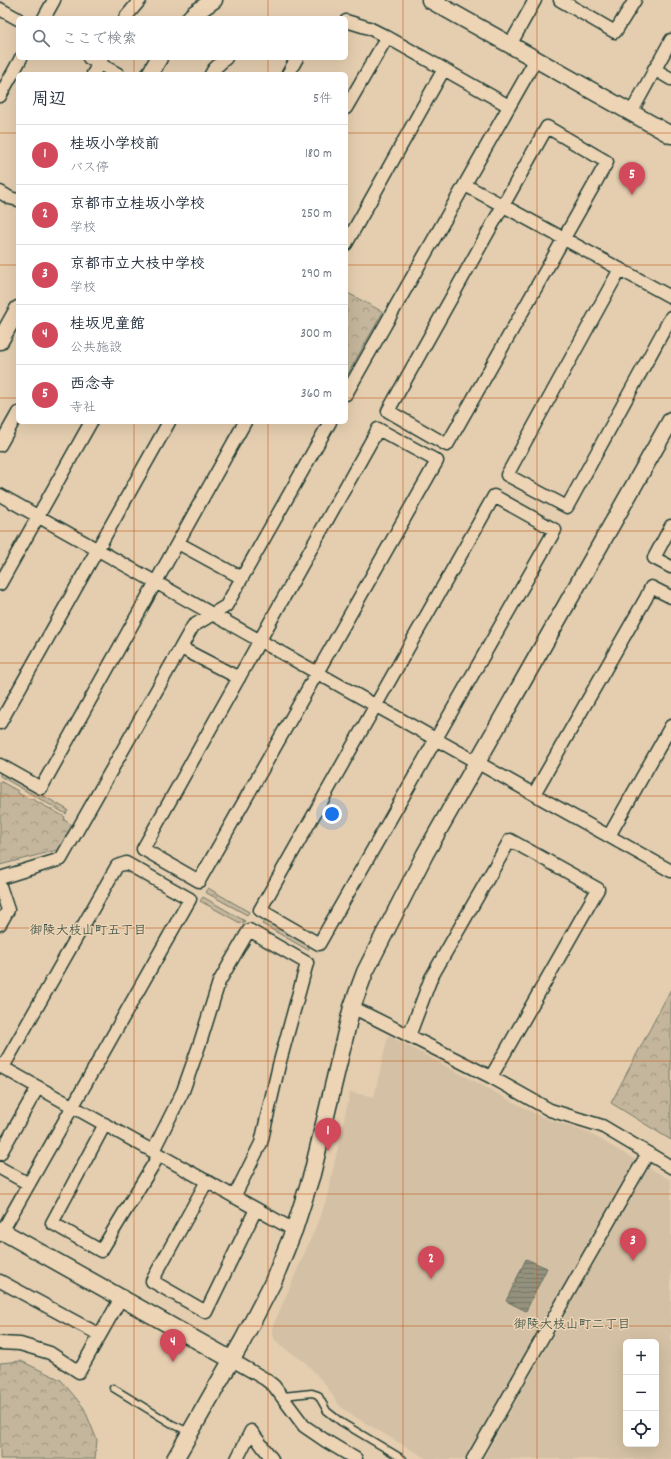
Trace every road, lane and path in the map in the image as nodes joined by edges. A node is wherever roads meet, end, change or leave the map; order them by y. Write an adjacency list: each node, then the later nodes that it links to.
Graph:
1 (54, 0): 9 (street)
2 (140, 0): 10 (street)
3 (214, 0): 11 (street)
4 (430, 0): 16 (street)
5 (535, 0): 16 (street)
6 (560, 0): 7 (street)
7 (635, 0)
8 (0, 9): 12 (street)
9 (45, 16)
10 (127, 16)
11 (192, 16)
12 (16, 18)
13 (348, 22): 14 (street)
14 (387, 37): 23 (street); 32 (street)
15 (671, 40): 24 (street)
16 (510, 45): 17 (street)
17 (536, 59): 33 (street); 34 (street)
18 (20, 60): 31 (street)
19 (97, 60): 25 (street); 26 (street)
20 (158, 60): 27 (street)
21 (224, 60): 28 (street)
22 (295, 60): 29 (street)
23 (444, 69): 33 (street); 41 (street)
24 (654, 69): 30 (street); 34 (street)
25 (94, 72)
26 (115, 72)
27 (151, 72)
28 (212, 72)
29 (289, 72)
30 (671, 79)
31 (0, 96)
32 (348, 105)
33 (509, 106): 36 (street)
34 (631, 113): 35 (street)
35 (671, 135)
36 (465, 185): 39 (street); 47 (street)
37 (0, 192): 38 (street)
38 (16, 200)
39 (503, 206): 40 (street); 40 (street); 40 (street)
40 (564, 239): 42 (street)
41 (348, 240)
42 (620, 269): 43 (street); 45 (street)
43 (671, 297)
44 (16, 313): 46 (street)
45 (671, 317)
46 (0, 341)
47 (348, 390)
48 (16, 417): 54 (street)
49 (671, 420): 74 (street)
50 (90, 424): 56 (street)
51 (169, 424): 59 (street)
52 (245, 424): 58 (street)
53 (329, 424): 61 (street)
54 (0, 445)
55 (0, 495): 56 (street)
56 (38, 516): 59 (street); 63 (street)
57 (671, 526): 60 (street)
58 (178, 543): 61 (street); 62 (street)
59 (98, 550): 62 (street); 71 (street)
60 (671, 567)
61 (242, 578): 65 (street)
62 (156, 582): 65 (street); 75 (street)
63 (0, 584)
64 (671, 598): 76 (street)
65 (213, 614): 66 (street); 67 (street)
66 (260, 640): 68 (street); 68 (street); 69 (street)
67 (181, 648): 69 (street); 79 (street)
68 (317, 673): 69 (street); 70 (street)
69 (239, 678)
70 (376, 705): 73 (street); 73 (street); 73 (street)
71 (0, 723)
72 (671, 726): 77 (street)
73 (435, 739): 74 (street)
74 (477, 762): 76 (street); 82 (street)
75 (0, 765)
76 (534, 794): 77 (street)
77 (609, 836): 78 (street)
78 (671, 871)
79 (0, 878)
80 (0, 886): 81 (street)
81 (0, 924)
82 (352, 1006): 83 (street); 98 (street)
83 (409, 1036): 85 (street); 85 (street)
84 (2, 1066): 86 (street); 87 (street)
85 (491, 1077): 90 (street)
86 (38, 1087): 87 (street); 91 (street)
87 (73, 1106): 88 (street); 95 (street)
88 (105, 1124): 89 (street); 89 (street)
89 (156, 1153): 94 (street); 96 (street)
90 (648, 1153): 93 (street); 113 (street)
91 (0, 1154)
92 (0, 1168): 95 (street)
93 (671, 1168)
94 (206, 1181): 96 (street); 97 (street)
95 (29, 1184): 99 (street)
96 (234, 1197): 97 (street)
97 (256, 1209): 98 (street)
98 (294, 1230): 104 (street)
99 (1, 1232): 101 (street)
100 (0, 1281): 102 (street)
101 (121, 1298): 102 (street); 104 (street)
102 (100, 1335): 103 (street)
103 (0, 1343)
104 (232, 1360): 106 (street); 107 (street)
105 (113, 1388): 107 (lane)
106 (283, 1396): 111 (street); 112 (lane)
107 (190, 1433): 108 (street)
108 (175, 1459)
109 (237, 1459): 110 (street)
110 (272, 1459)
111 (356, 1459)
112 (403, 1459)
113 (473, 1459)

